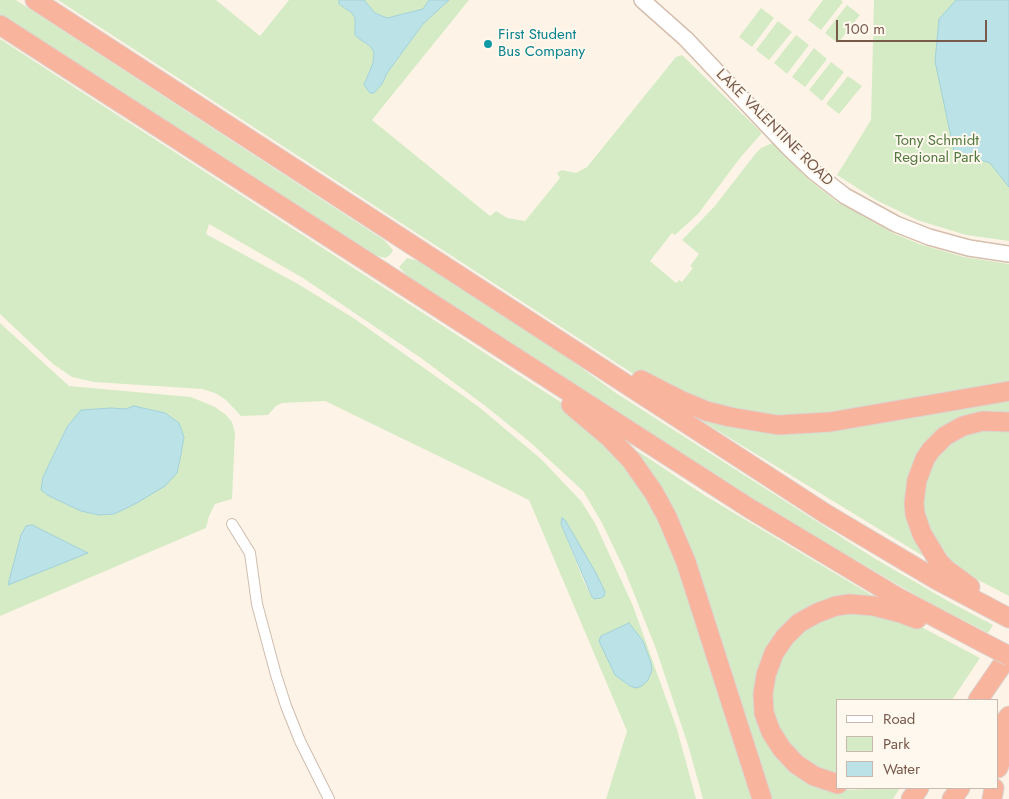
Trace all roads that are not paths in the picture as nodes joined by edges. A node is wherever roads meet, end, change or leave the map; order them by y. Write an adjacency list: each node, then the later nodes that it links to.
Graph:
1 (35, 0): 6 (highway)
2 (642, 0): 4 (street, LAKE VALENTINE ROAD)
3 (0, 25): 5 (highway)
4 (1009, 254)
5 (406, 286): 11 (highway); 22 (highway)
6 (550, 334): 7 (highway); 10 (highway)
7 (1009, 392)
8 (1009, 422): 10 (highway)
9 (232, 524): 21 (street)
10 (1001, 615)
11 (959, 631): 12 (highway, bridge); 20 (highway)
12 (1009, 656): 13 (highway)
13 (990, 683): 14 (highway); 15 (highway)
14 (974, 699)
15 (979, 699)
16 (1009, 716): 17 (highway)
17 (999, 731)
18 (1009, 739): 19 (highway)
19 (999, 765)
20 (836, 783)
21 (330, 799)
22 (762, 799)

